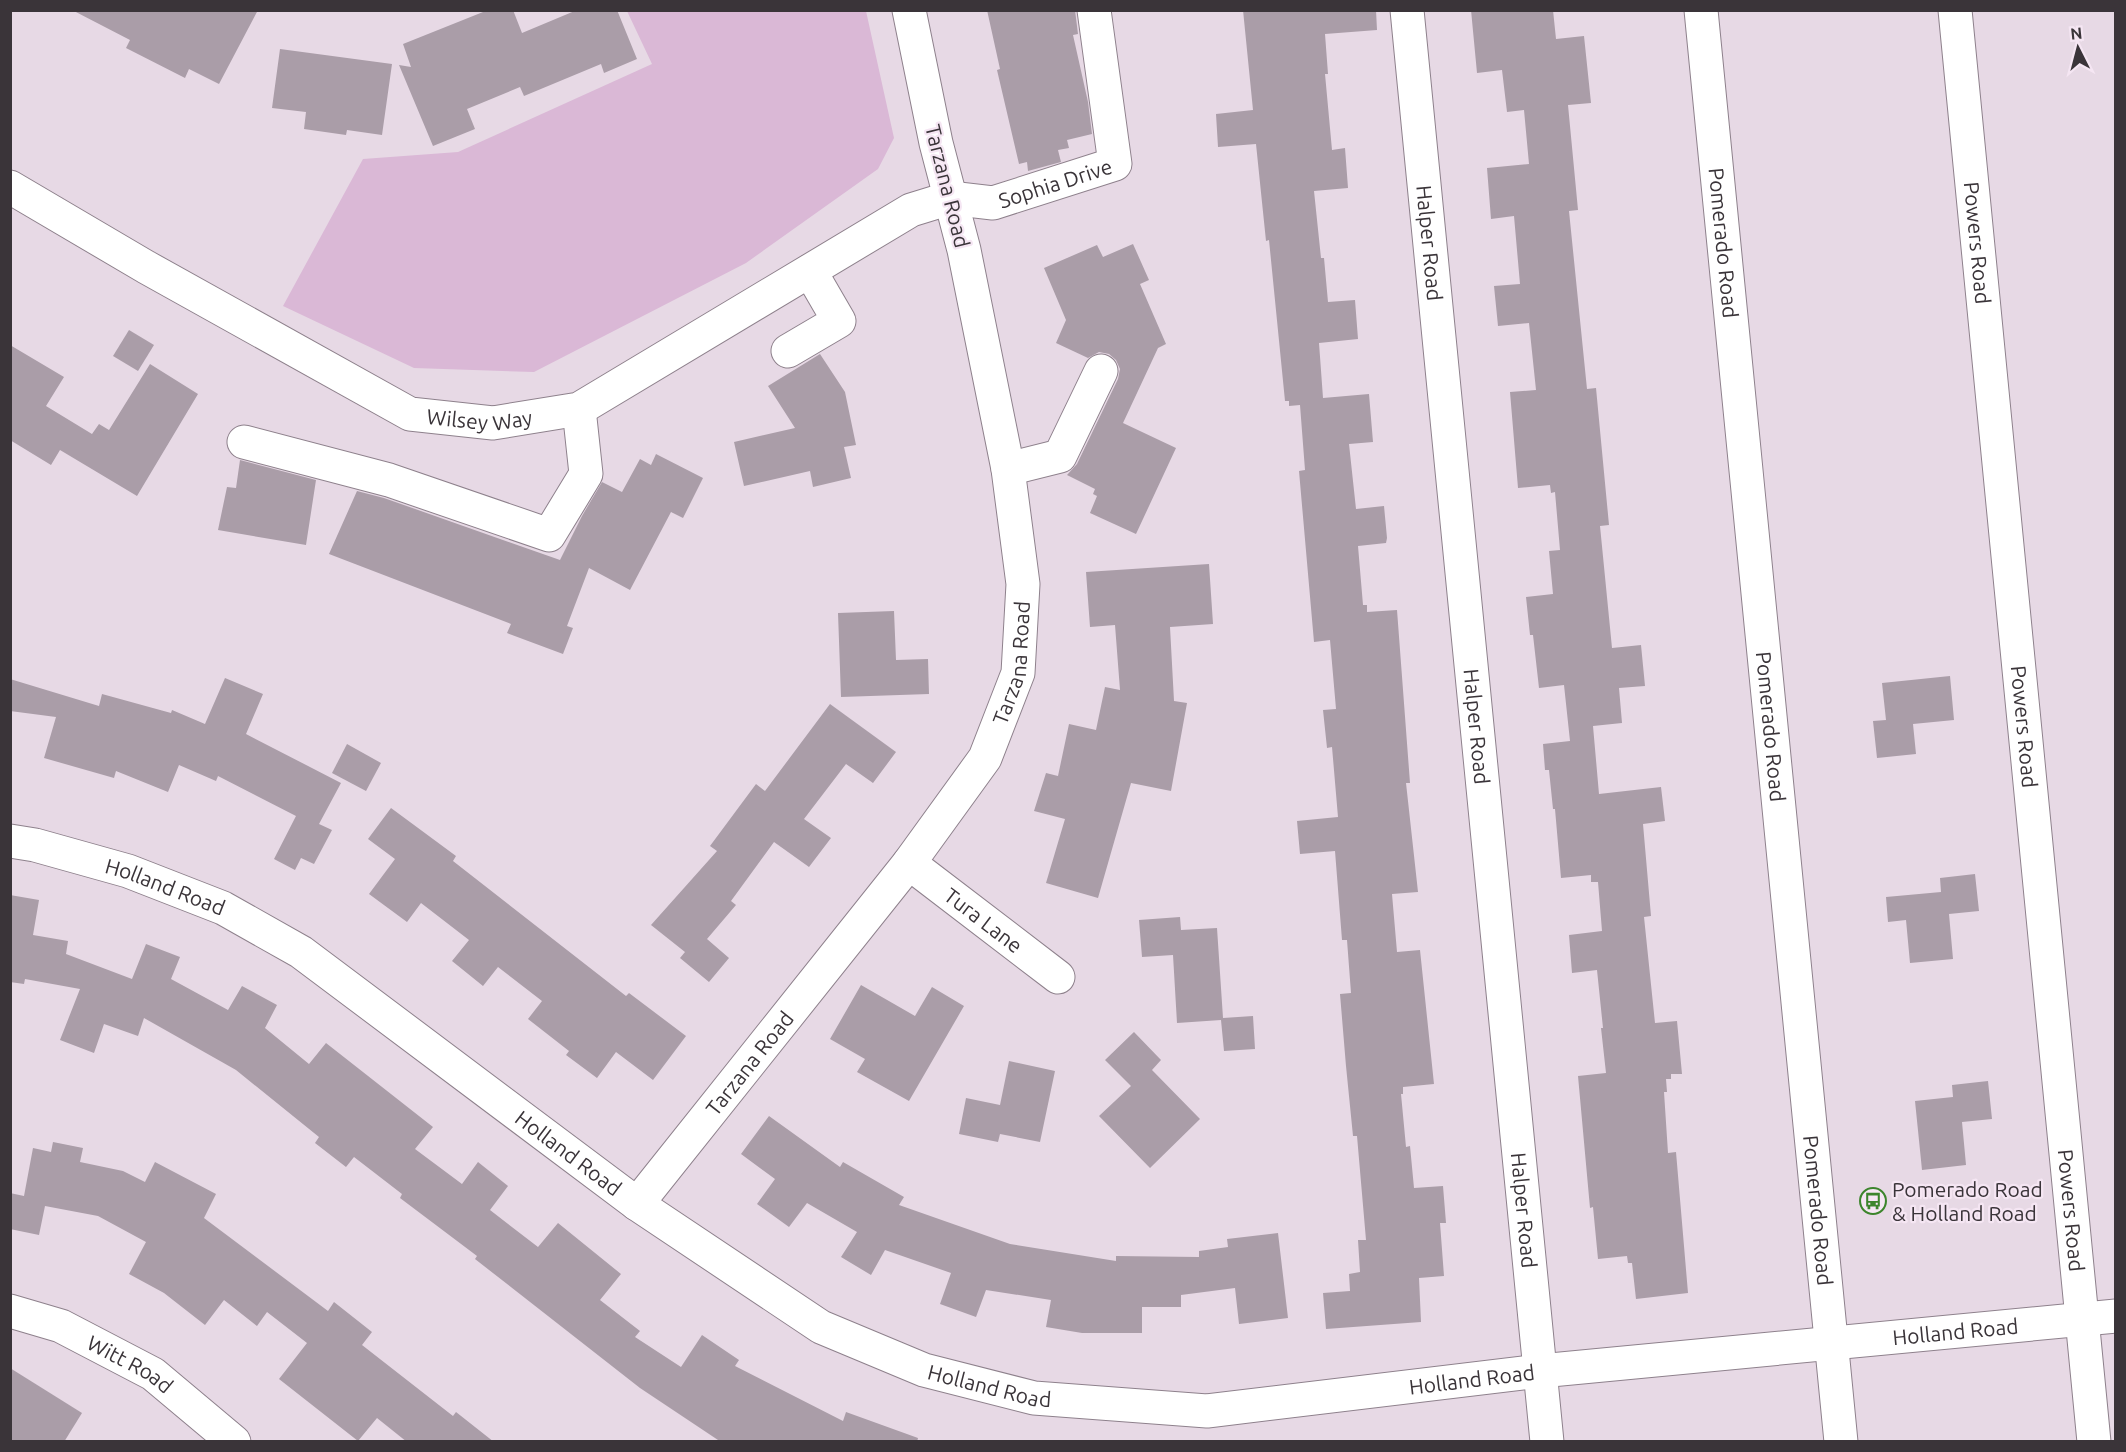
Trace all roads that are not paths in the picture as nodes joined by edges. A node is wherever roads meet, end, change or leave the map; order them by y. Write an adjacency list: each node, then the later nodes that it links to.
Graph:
1 (909, 10): 7 (street, Tarzana Road)
2 (1094, 10): 7 (street, Sophia Drive)
3 (1407, 10): 22 (street, Halper Road)
4 (1701, 10): 21 (street, Pomerado Road)
5 (1956, 10): 20 (street, Powers Road)
6 (10, 187): 11 (street, Wilsey Way)
7 (950, 198): 8 (street, Wilsey Way); 13 (street, Tarzana Road)
8 (810, 271): 9 (street); 11 (street, Wilsey Way)
9 (788, 351)
10 (1101, 371): 13 (street)
11 (579, 409): 12 (street)
12 (244, 442)
13 (1008, 469): 15 (street, Tarzana Road)
14 (10, 841): 17 (street, Holland Road)
15 (909, 863): 16 (street, Tura Lane); 17 (street, Tarzana Road)
16 (1058, 977)
17 (637, 1204): 22 (street, Holland Road)
18 (10, 1311): 23 (street, Witt Road)
19 (2115, 1316): 20 (street, Holland Road)
20 (2083, 1320): 21 (street, Holland Road); 26 (street, Powers Road)
21 (1831, 1343): 22 (street, Holland Road); 25 (street, Pomerado Road)
22 (1540, 1371): 24 (street, Halper Road)
23 (234, 1442)
24 (1547, 1442)
25 (1841, 1442)
26 (2094, 1442)

